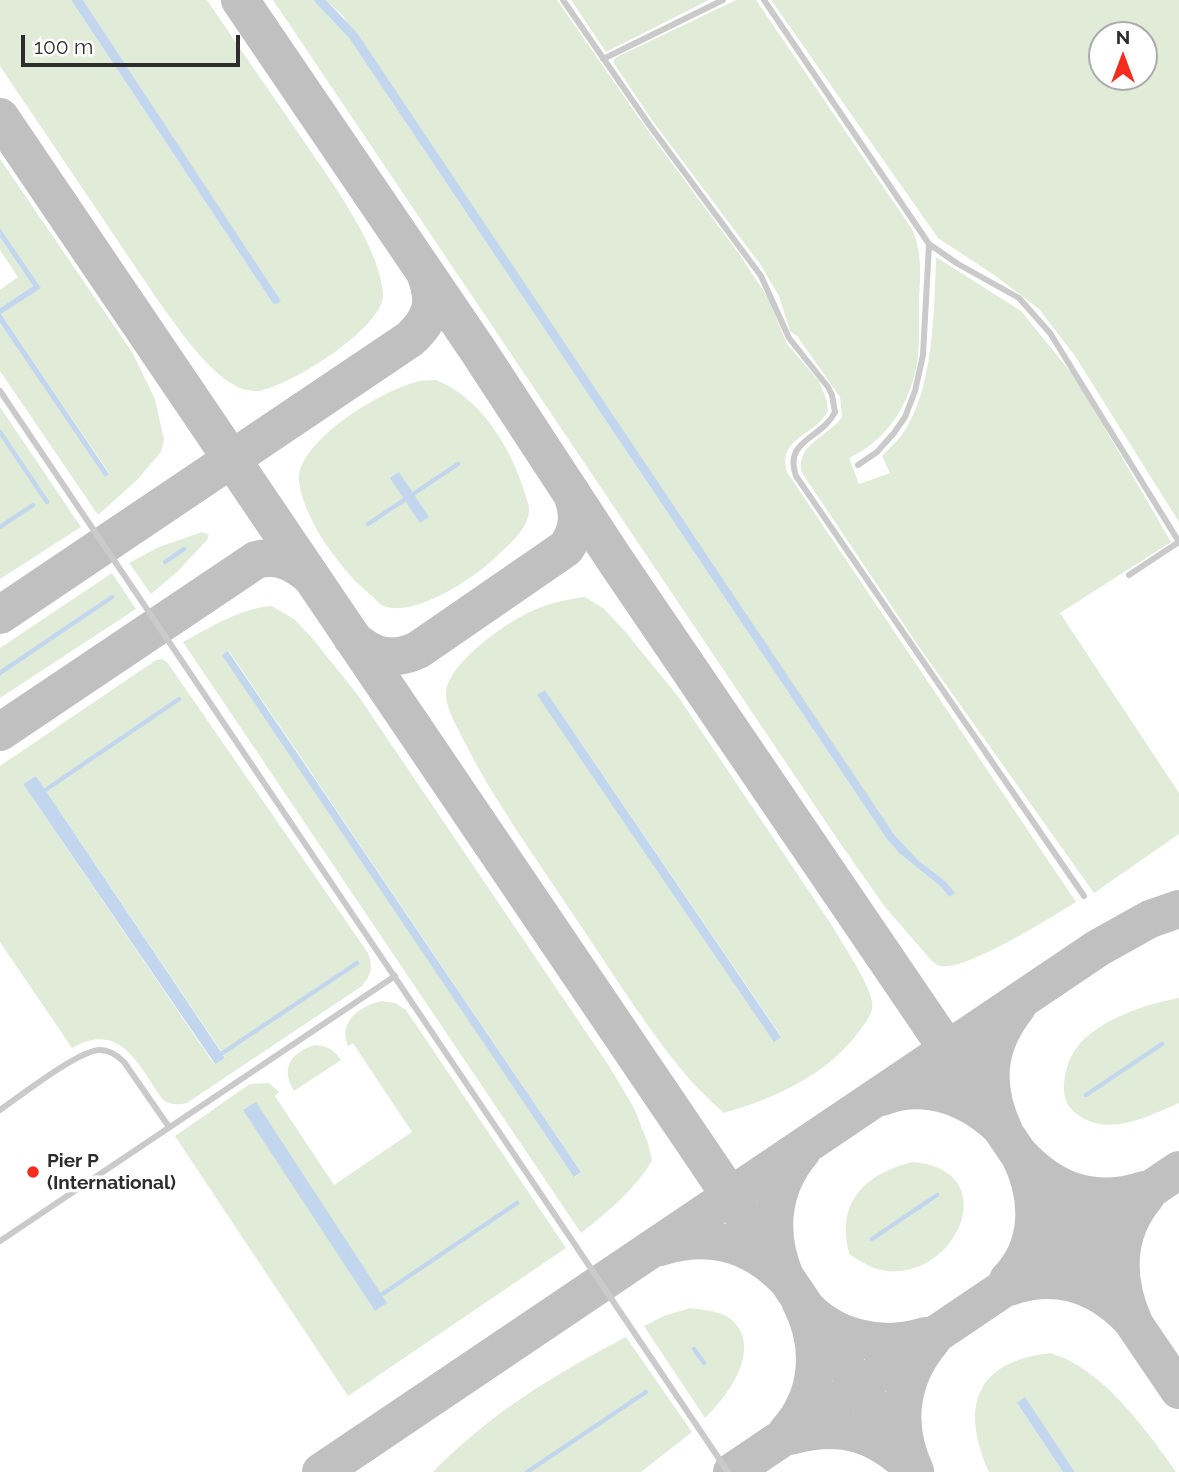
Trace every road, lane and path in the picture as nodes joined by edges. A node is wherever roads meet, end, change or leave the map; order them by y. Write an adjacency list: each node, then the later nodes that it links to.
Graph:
1 (563, 0): 4 (lane)
2 (723, 0): 4 (lane)
3 (764, 0): 5 (lane)
4 (603, 59): 9 (lane)
5 (929, 244): 7 (lane); 8 (lane)
6 (0, 391): 10 (lane)
7 (858, 465)
8 (1129, 575)
9 (1084, 896)
10 (395, 976): 12 (lane); 14 (lane)
11 (0, 1110): 12 (lane)
12 (169, 1127): 13 (lane)
13 (0, 1241)
14 (728, 1472)

